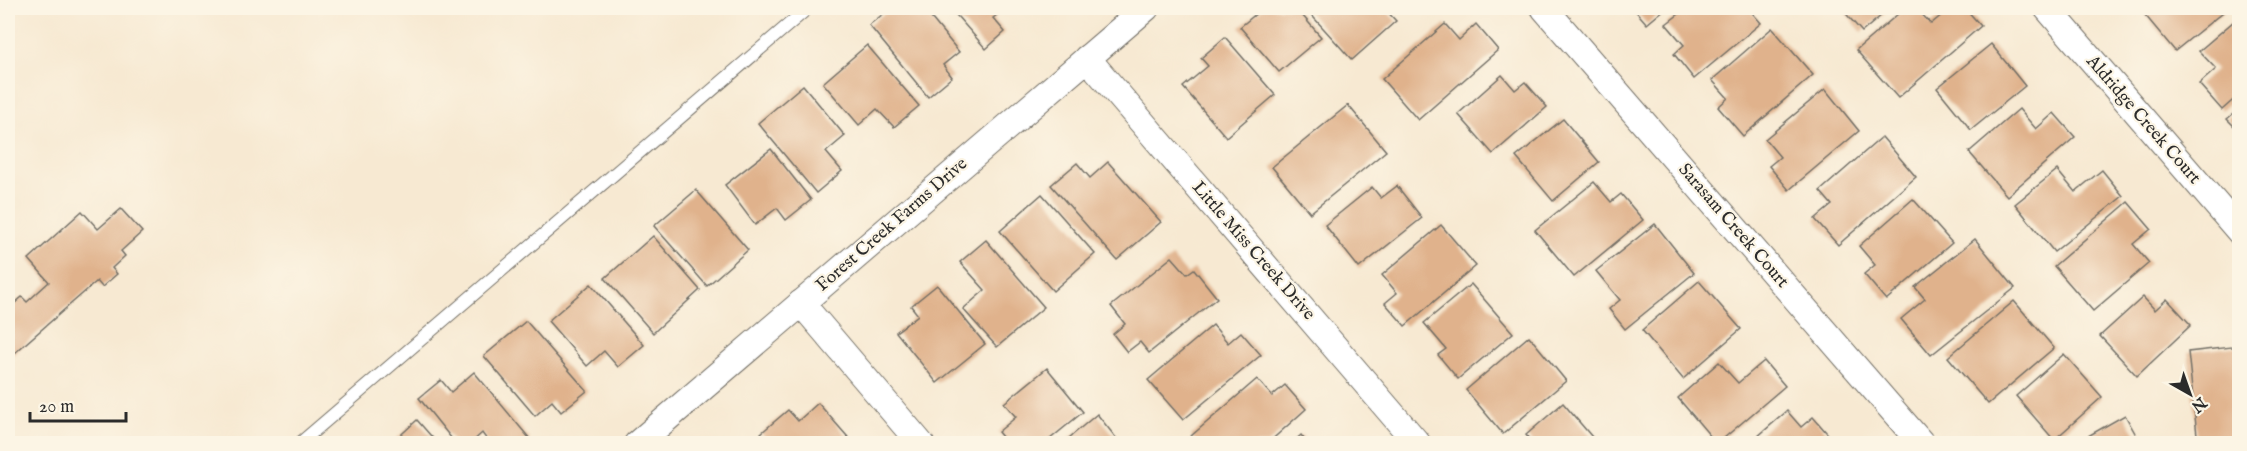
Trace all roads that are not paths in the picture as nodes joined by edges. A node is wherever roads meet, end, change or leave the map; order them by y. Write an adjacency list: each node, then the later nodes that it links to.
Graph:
1 (808, 8): 8 (lane)
2 (1146, 8): 5 (street, Forest Creek Farms Drive)
3 (1544, 8): 12 (street, Sarasam Creek Court)
4 (2047, 8): 6 (street, Aldridge Creek Court)
5 (1087, 58): 7 (street, Forest Creek Farms Drive); 11 (street, Little Miss Creek Drive)
6 (2240, 232)
7 (801, 303): 9 (street, Forest Creek Farms Drive); 10 (street)
8 (299, 444)
9 (637, 444)
10 (921, 444)
11 (1418, 444)
12 (1922, 444)

